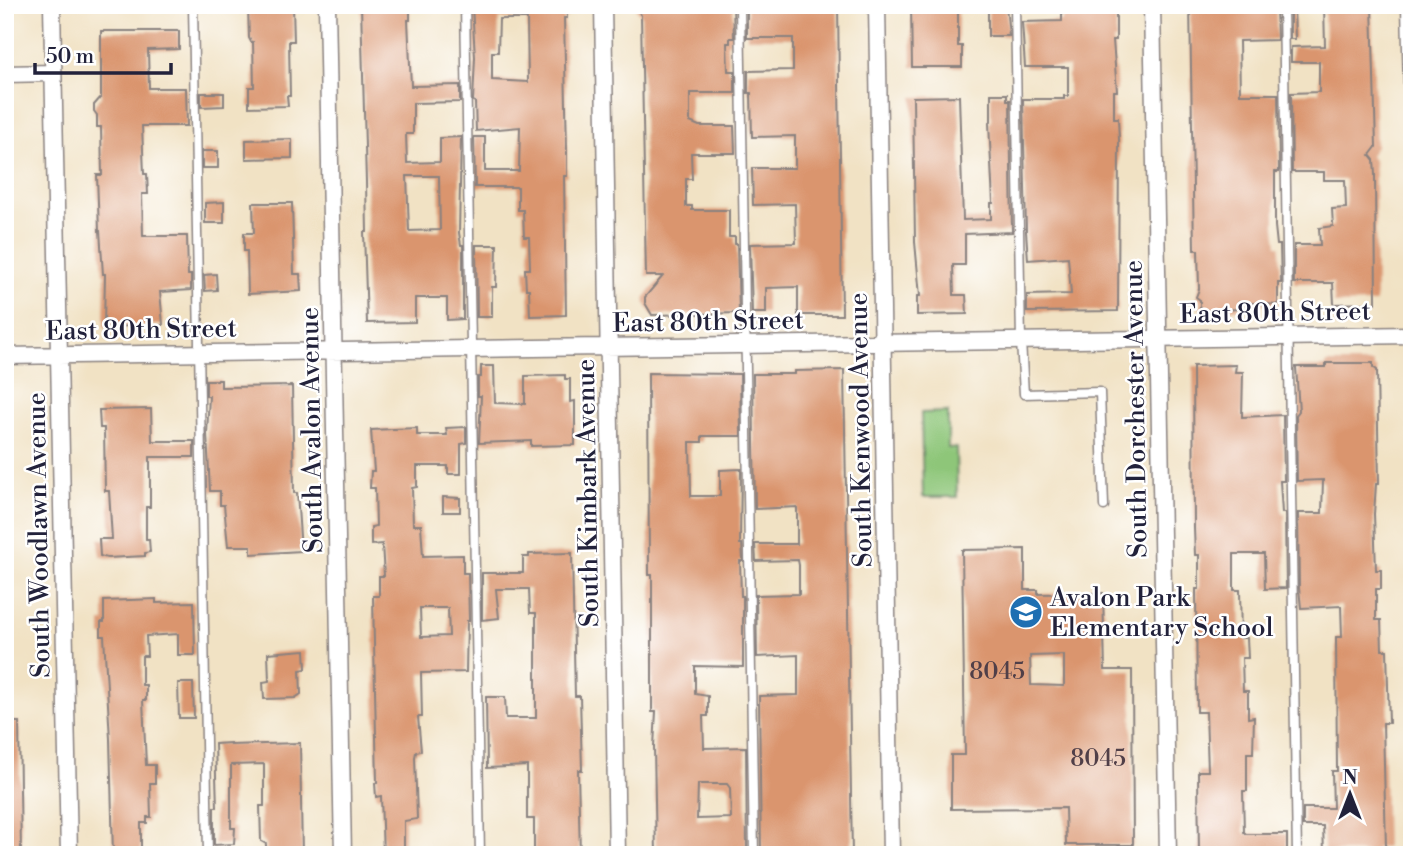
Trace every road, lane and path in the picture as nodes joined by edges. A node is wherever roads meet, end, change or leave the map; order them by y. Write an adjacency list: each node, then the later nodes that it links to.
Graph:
1 (52, 5): 13 (street, South Woodlawn Avenue)
2 (193, 5): 24 (lane)
3 (327, 5): 23 (street, South Avalon Avenue)
4 (465, 5): 22 (lane)
5 (603, 5): 21 (street, South Kimbark Avenue)
6 (740, 5): 20 (lane)
7 (877, 5): 19 (street, South Kenwood Avenue)
8 (1015, 5): 18 (lane)
9 (1152, 5): 17 (street, South Dorchester Avenue)
10 (1283, 5): 16 (lane)
11 (1410, 5): 14 (street)
12 (5, 74): 13 (street)
13 (53, 74): 25 (street, South Woodlawn Avenue)
14 (1412, 90)
15 (1412, 335): 16 (street, East 80th Street)
16 (1288, 337): 17 (street, East 80th Street); 36 (lane)
17 (1158, 339): 18 (street, East 80th Street); 35 (street, South Dorchester Avenue)
18 (1021, 341): 19 (street, East 80th Street); 27 (lane)
19 (883, 343): 20 (street, East 80th Street); 34 (street, South Kenwood Avenue)
20 (746, 345): 21 (street, East 80th Street); 33 (lane)
21 (609, 347): 22 (street, East 80th Street); 32 (street, South Kimbark Avenue)
22 (471, 349): 23 (street, East 80th Street); 31 (lane)
23 (334, 351): 24 (street, East 80th Street); 30 (street, South Avalon Avenue)
24 (199, 353): 25 (street, East 80th Street); 29 (lane)
25 (60, 355): 26 (street, East 80th Street); 28 (street, South Woodlawn Avenue)
26 (5, 356)
27 (1104, 506)
28 (69, 855)
29 (208, 855)
30 (343, 855)
31 (480, 855)
32 (617, 855)
33 (754, 855)
34 (891, 855)
35 (1168, 855)
36 (1297, 855)

